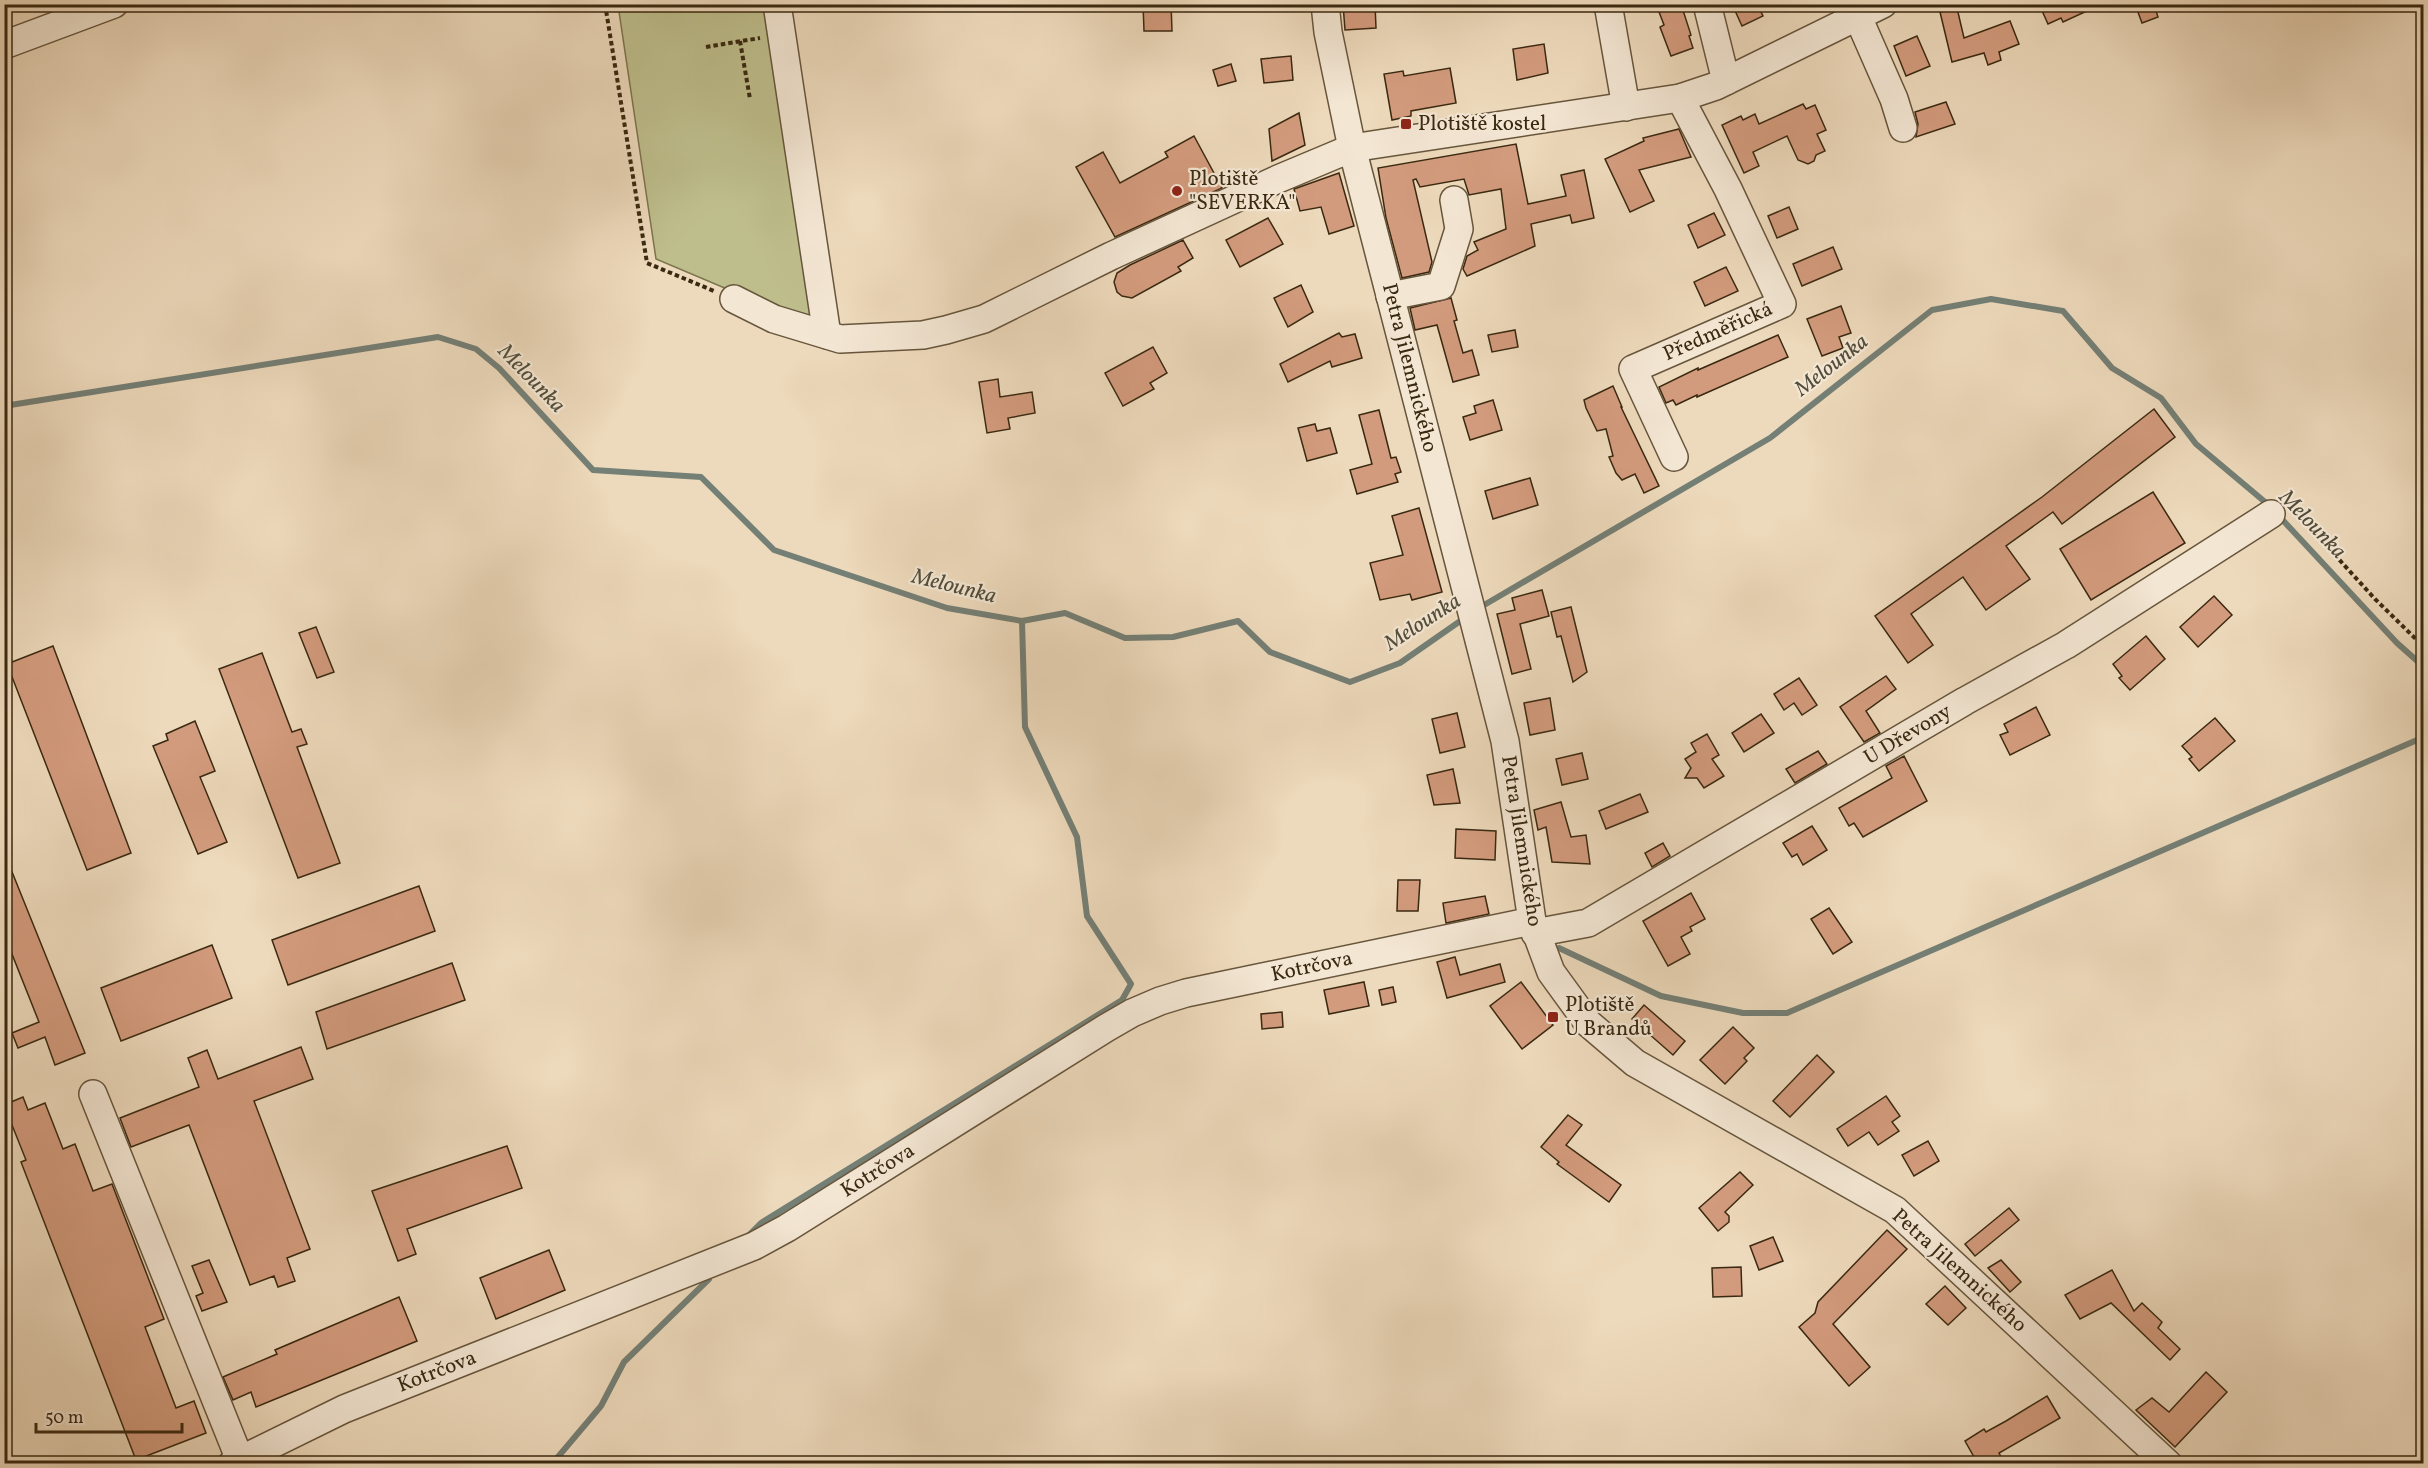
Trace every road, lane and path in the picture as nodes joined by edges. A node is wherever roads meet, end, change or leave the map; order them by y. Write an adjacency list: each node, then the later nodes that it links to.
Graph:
1 (114, 4): 11 (street)
2 (605, 4): 21 (path)
3 (777, 4): 9 (street)
4 (1325, 4): 18 (street, Petra Jilemnického)
5 (1608, 4): 16 (street)
6 (1707, 4): 13 (street)
7 (1883, 4): 8 (street)
8 (1858, 16): 13 (street); 17 (street)
9 (781, 34): 10 (path); 22 (street)
10 (740, 41): 12 (path); 15 (path)
11 (4, 45)
12 (706, 47)
13 (1726, 81): 14 (street)
14 (1680, 98): 16 (street); 23 (street, Předměřická)
15 (750, 99)
16 (1626, 107): 18 (street)
17 (1903, 128)
18 (1352, 148): 20 (street, Petra Jilemnického); 22 (street)
19 (1454, 200): 20 (street)
20 (1390, 296): 26 (street, Petra Jilemnického)
21 (734, 299): 22 (street)
22 (827, 335)
23 (1674, 457)
24 (2279, 508): 25 (path); 26 (street, U Dřevony)
25 (2424, 647)
26 (1534, 927): 28 (street, Kotrčova); 29 (street, Petra Jilemnického)
27 (93, 1094): 28 (street)
28 (236, 1462)
29 (2168, 1464)

